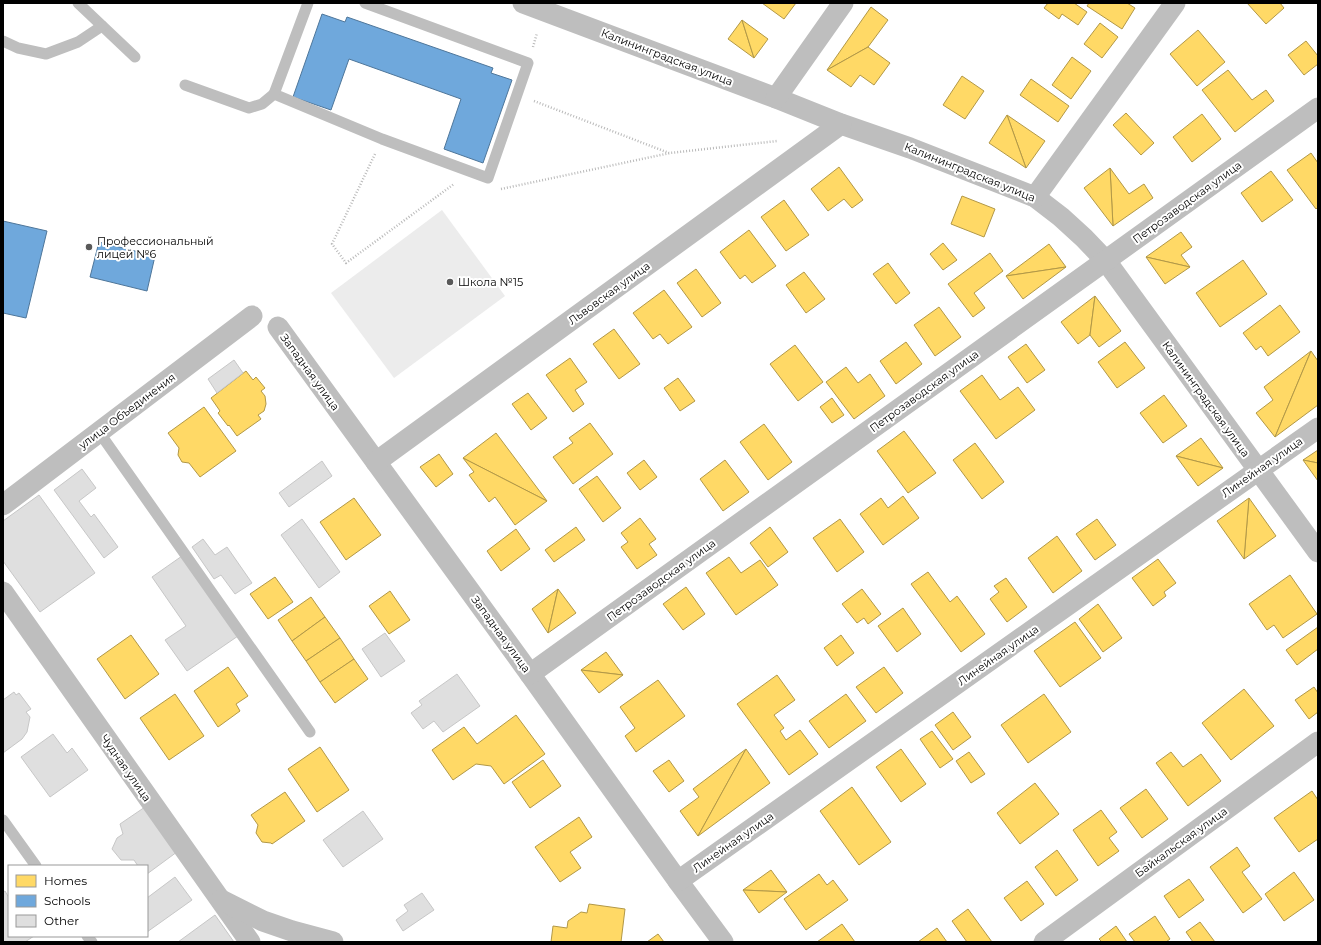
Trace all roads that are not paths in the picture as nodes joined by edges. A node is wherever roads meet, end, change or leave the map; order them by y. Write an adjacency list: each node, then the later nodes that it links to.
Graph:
1 (78, 3): 7 (lane)
2 (308, 3): 11 (lane)
3 (365, 3): 11 (lane)
4 (523, 3): 12 (street, Калининградская улица)
5 (843, 3): 12 (street)
6 (1175, 3): 15 (street)
7 (102, 26): 8 (lane); 9 (lane)
8 (3, 41)
9 (135, 57)
10 (185, 85): 11 (lane)
11 (274, 94)
12 (776, 98): 14 (street, Калининградская улица)
13 (1318, 108): 16 (street, Петрозаводская улица)
14 (842, 124): 15 (street, Калининградская улица); 21 (street, Львовская улица)
15 (1036, 197): 16 (street, Калининградская улица)
16 (1106, 261): 22 (street, Калининградская улица); 26 (street, Петрозаводская улица)
17 (252, 316): 20 (street, улица Объединения)
18 (278, 327): 21 (street, Западная улица)
19 (1318, 428): 22 (street, Линейная улица)
20 (99, 432): 23 (street, улица Объединения); 27 (lane)
21 (376, 462): 26 (street, Западная улица)
22 (1258, 470): 24 (street, Калининградская улица); 31 (street, Линейная улица)
23 (3, 505)
24 (1318, 552)
25 (3, 592): 32 (street, Чудная улица)
26 (530, 674): 31 (street, Западная улица)
27 (310, 732)
28 (1318, 742): 36 (street, Байкальская улица)
29 (3, 820): 30 (lane)
30 (35, 865)
31 (678, 881): 35 (street, Западная улица)
32 (219, 899): 33 (street, Чудная улица); 34 (street)
33 (250, 942)
34 (333, 942)
35 (723, 942)
36 (1044, 942)

